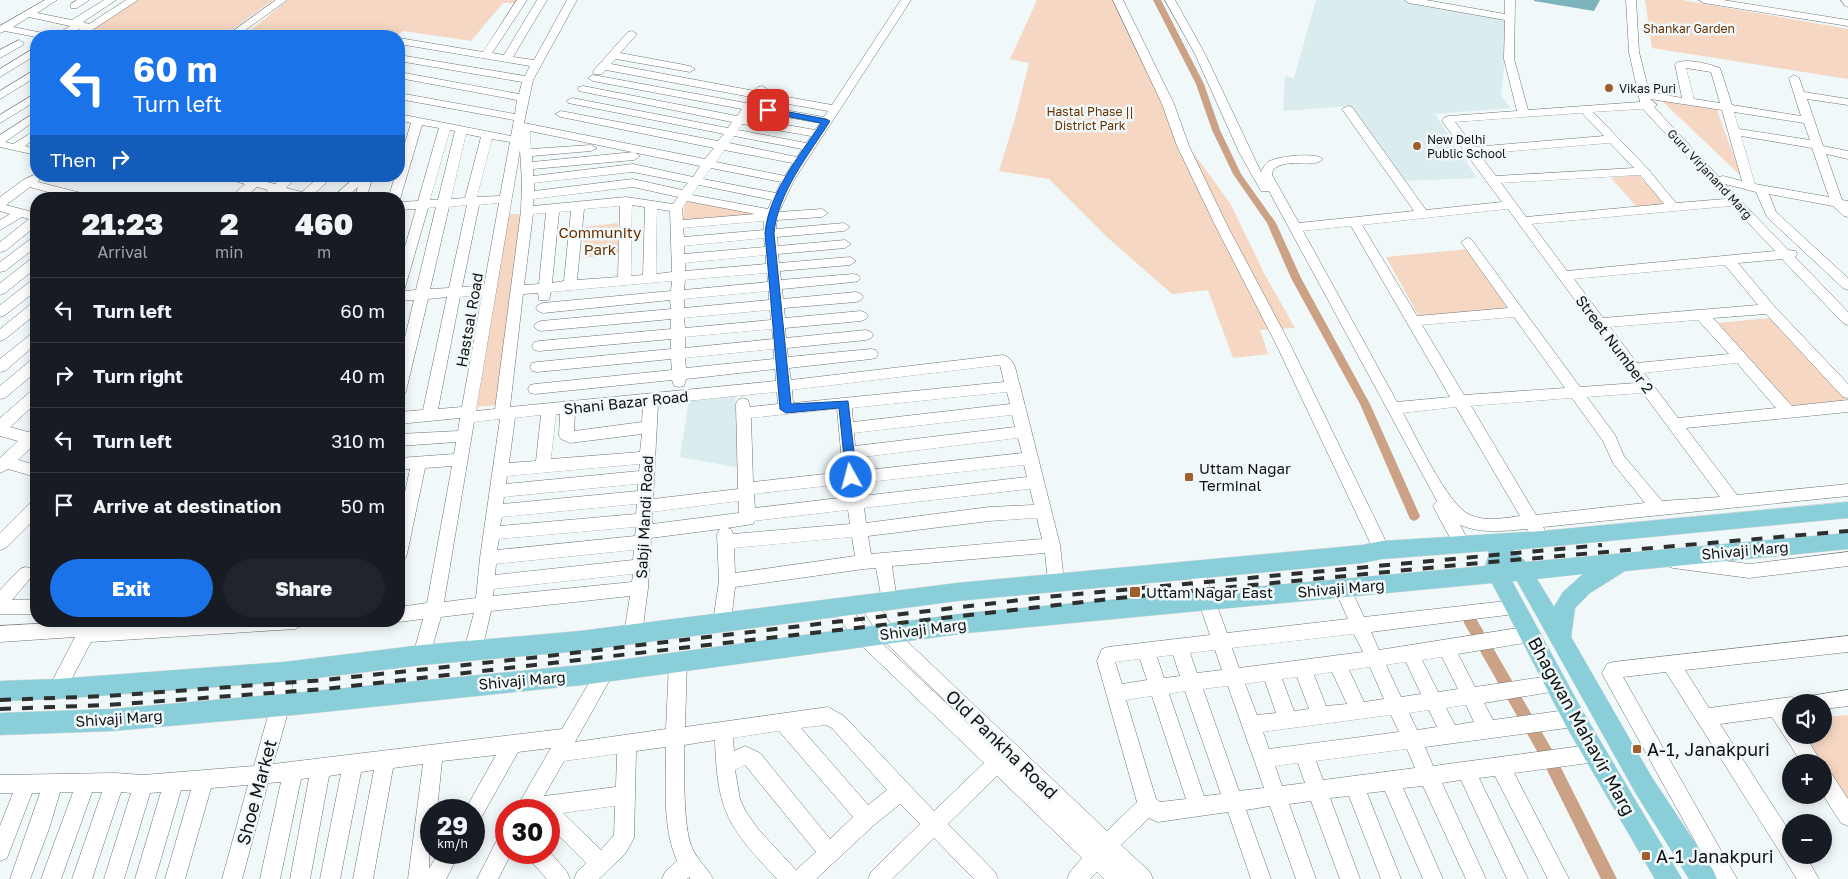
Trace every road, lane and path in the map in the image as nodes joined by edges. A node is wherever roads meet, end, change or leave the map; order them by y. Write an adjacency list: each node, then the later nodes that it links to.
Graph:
1 (29, 0): 18 (street)
2 (84, 0): 20 (street)
3 (111, 0): 26 (street)
4 (133, 0): 26 (street)
5 (282, 0): 30 (street)
6 (522, 0): 39 (street)
7 (542, 0): 41 (street)
8 (572, 0): 42 (street, Hastsal Road)
9 (906, 0): 69 (street)
10 (1118, 0): 299 (street)
11 (1170, 0): 297 (street)
12 (1409, 0): 23 (street)
13 (1510, 0): 23 (street)
14 (1631, 0): 61 (street, Guru Virjanand Marg)
15 (1640, 0): 61 (street)
16 (1707, 0): 25 (street)
17 (1846, 0): 19 (street)
18 (49, 2): 21 (street)
19 (1848, 4)
20 (74, 6)
21 (28, 14): 24 (street); 26 (street)
22 (0, 16): 24 (street)
23 (1510, 18): 72 (street)
24 (18, 20): 27 (street)
25 (1848, 24)
26 (82, 25): 28 (street); 29 (street)
27 (2, 29): 31 (street)
28 (72, 30)
29 (79, 30)
30 (240, 30)
31 (30, 34)
32 (632, 34): 38 (street)
33 (405, 42): 35 (street)
34 (19, 43): 37 (street)
35 (463, 52): 39 (street); 44 (street)
36 (30, 54): 46 (street)
37 (0, 55)
38 (613, 55): 43 (street); 45 (street)
39 (485, 56): 41 (street)
40 (405, 59): 44 (street)
41 (506, 60): 42 (street)
42 (536, 64): 51 (street, Hastsal Road)
43 (604, 66): 49 (street); 54 (street)
44 (447, 67): 51 (street); 52 (street)
45 (690, 69)
46 (0, 74)
47 (30, 76): 56 (street)
48 (405, 76): 52 (street)
49 (593, 78): 53 (street); 66 (street)
50 (1794, 78): 55 (street)
51 (528, 80): 59 (street, Hastsal Road)
52 (431, 81): 58 (street); 59 (street)
53 (583, 88): 62 (street); 75 (street)
54 (759, 92): 66 (street); 69 (street)
55 (1799, 94): 64 (street); 76 (street)
56 (0, 96)
57 (405, 97): 58 (street)
58 (412, 98): 65 (street); 80 (street)
59 (523, 98): 80 (street, Hastsal Road)
60 (30, 100): 79 (street)
61 (1648, 100): 63 (street); 70 (street); 114 (street, Guru Virjanand Marg); 138 (street, Guru Virjanand Marg)
62 (572, 101): 71 (street); 86 (street)
63 (1689, 102): 67 (street); 67 (street)
64 (1848, 102)
65 (405, 104)
66 (749, 107): 75 (street); 78 (street)
67 (1727, 108): 76 (street); 85 (street)
68 (1348, 109): 154 (street)
69 (834, 110): 78 (street)
70 (1585, 110): 72 (street); 90 (street)
71 (561, 114): 84 (street); 94 (street)
72 (1524, 115): 100 (street, Street Number 2)
73 (405, 118): 77 (street)
74 (30, 119): 82 (street)
75 (739, 120): 86 (street); 87 (street)
76 (1808, 120): 97 (street)
77 (417, 121): 81 (street); 106 (street)
78 (826, 121): 87 (street)
79 (0, 122): 82 (street)
80 (521, 123): 84 (street); 92 (street, Hastsal Road); 101 (street)
81 (446, 126): 83 (street); 140 (street)
82 (18, 127): 91 (street)
83 (461, 130): 88 (street); 137 (street)
84 (545, 131): 103 (street)
85 (1734, 131): 97 (street); 123 (street)
86 (730, 133): 94 (street); 96 (street)
87 (818, 134): 96 (street)
88 (487, 135): 92 (street); 135 (street)
89 (30, 137): 95 (street)
90 (1613, 139): 100 (street); 109 (street)
91 (0, 140)
92 (516, 140): 134 (street, Hastsal Road)
93 (0, 144): 95 (street)
94 (720, 146): 105 (street); 107 (street)
95 (16, 147): 99 (street)
96 (809, 147): 105 (street)
97 (1818, 147): 102 (street); 142 (street)
98 (592, 148): 101 (street)
99 (30, 150)
100 (1470, 151): 113 (street, Street Number 2)
101 (526, 153): 108 (street)
102 (1848, 155)
103 (633, 158): 107 (street); 108 (street); 110 (street); 111 (street); 122 (street)
104 (1317, 159): 163 (street)
105 (800, 161): 112 (street)
106 (405, 162)
107 (707, 164): 111 (street); 112 (street)
108 (527, 166): 110 (street)
109 (1643, 171): 113 (street); 149 (street)
110 (528, 180): 131 (street)
111 (696, 180): 132 (street); 133 (street)
112 (788, 180): 133 (street)
113 (1493, 180): 145 (street, Street Number 2)
114 (1723, 180): 123 (street); 171 (street, Guru Virjanand Marg)
115 (30, 181): 139 (street)
116 (38, 182): 125 (street)
117 (255, 182): 126 (street)
118 (264, 182): 124 (street)
119 (285, 182): 124 (street)
120 (322, 182): 129 (street)
121 (356, 182): 130 (street)
122 (633, 184): 131 (street); 132 (street); 136 (street)
123 (1755, 188): 142 (street); 184 (street)
124 (277, 189): 127 (street); 128 (street)
125 (68, 192)
126 (243, 192)
127 (273, 192)
128 (287, 192)
129 (312, 192)
130 (345, 192)
131 (528, 196): 150 (street)
132 (685, 196): 148 (street); 155 (street)
133 (779, 198): 155 (street)
134 (506, 199): 135 (street); 190 (street, Hastsal Road)
135 (472, 201): 137 (street); 192 (street)
136 (629, 201): 141 (street); 144 (street); 183 (street)
137 (444, 202): 140 (street); 193 (street)
138 (1735, 202): 149 (street); 171 (street, Guru Virjanand Marg)
139 (0, 203)
140 (422, 204): 143 (street); 177 (street)
141 (651, 204): 148 (street); 182 (street)
142 (1843, 204): 153 (street)
143 (405, 205)
144 (578, 205): 147 (street); 185 (street)
145 (1512, 205): 154 (street); 158 (street, Street Number 2)
146 (0, 207): 151 (street)
147 (553, 208): 150 (street); 187 (street)
148 (676, 208): 160 (street)
149 (1673, 208): 158 (street)
150 (527, 211): 191 (street)
151 (19, 213): 156 (street); 161 (street)
152 (822, 213): 155 (street)
153 (1848, 213)
154 (1422, 214): 157 (street)
155 (772, 215): 160 (street); 164 (street)
156 (30, 217)
157 (1354, 221): 163 (street); 207 (street)
158 (1523, 221): 180 (street, Street Number 2)
159 (30, 224): 169 (street)
160 (677, 224): 165 (street)
161 (0, 226)
162 (844, 227): 164 (street)
163 (1294, 228): 242 (street)
164 (770, 233): 165 (street); 170 (street)
165 (678, 242): 172 (street)
166 (1466, 242): 202 (street)
167 (845, 244): 170 (street)
168 (30, 246): 176 (street)
169 (0, 248)
170 (771, 250): 172 (street); 178 (street)
171 (1790, 254): 173 (street); 203 (street, Guru Virjanand Marg)
172 (678, 259): 179 (street)
173 (1728, 260): 180 (street); 199 (street)
174 (850, 261): 178 (street)
175 (30, 267): 189 (street)
176 (0, 268)
177 (405, 268)
178 (773, 268): 179 (street); 186 (street)
179 (679, 276): 182 (street); 195 (street)
180 (1563, 276): 209 (street, Street Number 2)
181 (853, 278): 186 (street)
182 (648, 279): 183 (street)
183 (624, 281): 185 (street)
184 (1847, 282)
185 (570, 286): 187 (street)
186 (775, 286): 195 (street); 197 (street)
187 (545, 288): 191 (street); 198 (street)
188 (30, 289): 200 (street)
189 (0, 290)
190 (491, 290): 192 (street); 251 (street, Hastsal Road)
191 (518, 290): 250 (street)
192 (456, 292): 193 (street); 249 (street)
193 (422, 294): 194 (street); 221 (street)
194 (405, 295)
195 (677, 295): 198 (street); 204 (street)
196 (856, 297): 197 (street)
197 (776, 305): 204 (street); 208 (street)
198 (543, 308): 210 (street)
199 (1769, 309): 206 (street); 233 (street)
200 (0, 312)
201 (30, 312): 213 (street)
202 (1519, 312): 207 (street); 232 (street)
203 (1846, 312)
204 (678, 314): 210 (street); 211 (street)
205 (861, 316): 208 (street)
206 (1702, 316): 209 (street); 219 (street)
207 (1413, 321): 238 (street)
208 (778, 323): 211 (street); 215 (street)
209 (1600, 323): 225 (street, Street Number 2)
210 (541, 326): 216 (street)
211 (677, 334): 216 (street); 217 (street)
212 (866, 334): 215 (street)
213 (0, 336)
214 (30, 342): 222 (street)
215 (780, 344): 217 (street); 220 (street)
216 (539, 346): 223 (street)
217 (678, 353): 223 (street); 226 (street)
218 (871, 354): 220 (street)
219 (1739, 358): 225 (street); 247 (street)
220 (782, 364): 226 (street); 227 (street)
221 (405, 366)
222 (0, 367)
223 (537, 367): 230 (street)
224 (30, 369): 234 (street)
225 (1634, 369): 229 (street, Street Number 2)
226 (679, 374): 230 (street); 235 (street)
227 (784, 386): 228 (street, Shani Bazar Road); 231 (street, Shani Bazar Road); 244 (street)
228 (1013, 386): 239 (street); 245 (street, Shani Bazar Road)
229 (1648, 387): 232 (street); 253 (street, Street Number 2)
230 (535, 389): 246 (street)
231 (743, 390): 235 (street, Shani Bazar Road); 248 (street)
232 (1575, 392): 238 (street); 281 (street)
233 (1848, 393)
234 (0, 394)
235 (680, 396): 236 (street, Shani Bazar Road)
236 (651, 399): 241 (street, Shani Bazar Road); 254 (street, Sabji Mandi Road)
237 (30, 400): 255 (street)
238 (1460, 401): 242 (street); 288 (street)
239 (844, 404): 244 (street); 256 (street)
240 (1848, 406): 247 (street)
241 (568, 408): 243 (street, Shani Bazar Road); 254 (street)
242 (1394, 408): 288 (street)
243 (549, 409): 246 (street, Shani Bazar Road); 269 (street)
244 (786, 409): 248 (street)
245 (1018, 409): 256 (street); 257 (street, Shani Bazar Road)
246 (533, 411): 250 (street, Shani Bazar Road)
247 (1788, 412): 253 (street)
248 (744, 413): 277 (street)
249 (430, 414): 251 (street, Shani Bazar Road); 252 (street, Shani Bazar Road)
250 (505, 414): 251 (street, Shani Bazar Road); 271 (street)
251 (469, 415): 259 (street, Hastsal Road)
252 (405, 417)
253 (1675, 424): 280 (street, Street Number 2)
254 (649, 427): 263 (street, Sabji Mandi Road)
255 (0, 428): 258 (street)
256 (846, 428): 262 (street)
257 (1024, 432): 262 (street); 264 (street, Shani Bazar Road)
258 (30, 435)
259 (465, 436): 261 (street); 265 (street, Hastsal Road)
260 (30, 440): 268 (street)
261 (405, 440)
262 (848, 453): 273 (street)
263 (646, 457): 269 (street); 272 (street, Sabji Mandi Road)
264 (1030, 458): 273 (street); 274 (street, Shani Bazar Road)
265 (461, 459): 266 (street); 325 (street, Hastsal Road)
266 (419, 462): 267 (street); 278 (street)
267 (405, 463)
268 (3, 464): 270 (street)
269 (543, 466): 271 (street)
270 (30, 470)
271 (501, 470): 276 (street)
272 (646, 476): 276 (street); 287 (street, Sabji Mandi Road)
273 (851, 477): 277 (street); 279 (street)
274 (1036, 482): 279 (street); 284 (street, Shani Bazar Road)
275 (1848, 490): 280 (street)
276 (498, 491): 283 (street)
277 (746, 491): 286 (street); 287 (street)
278 (405, 498)
279 (855, 502): 286 (street); 290 (street)
280 (1733, 502): 281 (street)
281 (1658, 508): 288 (street)
282 (1848, 510): 293 (main road, Shivaji Marg)
283 (496, 511): 287 (street); 291 (street)
284 (1043, 511): 290 (street); 298 (street, Shani Bazar Road)
285 (30, 513): 292 (street)
286 (748, 515): 289 (street)
287 (644, 519): 289 (street); 291 (street); 300 (street); 306 (street, Sabji Mandi Road)
288 (1531, 521): 293 (street)
289 (725, 522): 295 (street)
290 (860, 530): 295 (street); 304 (street)
291 (492, 533): 300 (street)
292 (2, 538)
293 (1542, 539): 296 (main road, Shivaji Marg)
294 (1848, 541): 301 (main road, Shivaji Marg)
295 (725, 542): 311 (street)
296 (1491, 542): 297 (main road, Shivaji Marg); 308 (main road); 309 (main road, Bhagwan Mahavir Marg)
297 (1462, 544): 299 (main road, Shivaji Marg)
298 (1052, 545): 303 (street); 313 (street, Shani Bazar Road)
299 (1382, 550): 307 (main road, Shivaji Marg)
300 (488, 558): 312 (street)
301 (1653, 559): 302 (street); 305 (main road, Shivaji Marg)
302 (1848, 559)
303 (883, 560): 304 (street); 317 (street)
304 (864, 562): 311 (street)
305 (1619, 563): 308 (main road, Shivaji Marg); 336 (main road)
306 (641, 566): 312 (street); 314 (street, Sabji Mandi Road)
307 (1195, 569): 313 (main road, Shivaji Marg); 318 (street)
308 (1522, 571): 309 (main road, Shivaji Marg); 336 (main road, Bhagwan Mahavir Marg)
309 (1497, 573): 315 (main road, Shivaji Marg); 324 (main road, Bhagwan Mahavir Marg)
310 (26, 574): 316 (street)
311 (727, 581): 327 (street)
312 (486, 582): 320 (street)
313 (1056, 582): 317 (main road, Shivaji Marg)
314 (640, 588): 320 (street); 333 (street, Sabji Mandi Road)
315 (1342, 588): 318 (main road, Shivaji Marg); 328 (street)
316 (0, 601)
317 (889, 601): 319 (main road, Shivaji Marg)
318 (1205, 601): 331 (main road, Shivaji Marg); 337 (street)
319 (866, 604): 323 (main road, Shivaji Marg); 331 (street, Old Pankha Road)
320 (484, 606): 325 (street); 341 (street)
321 (0, 607): 322 (street)
322 (30, 607)
323 (839, 607): 327 (main road, Shivaji Marg); 335 (street, Old Pankha Road)
324 (1515, 607): 328 (street); 334 (main road, Bhagwan Mahavir Marg)
325 (434, 611): 326 (street); 344 (street, Hastsal Road)
326 (405, 613)
327 (722, 622): 333 (main road, Shivaji Marg)
328 (1361, 626): 337 (street); 345 (street)
329 (112, 627): 330 (street)
330 (89, 628): 332 (street); 357 (street)
331 (887, 633): 335 (main road, Shivaji Marg); 424 (street, Old Pankha Road)
332 (0, 634)
333 (633, 634): 341 (main road, Shivaji Marg)
334 (1530, 634): 340 (street); 355 (main road, Bhagwan Mahavir Marg)
335 (864, 637): 346 (main road, Shivaji Marg); 389 (street, Old Pankha Road)
336 (1560, 639): 467 (main road, Bhagwan Mahavir Marg)
337 (1223, 642): 339 (street); 353 (street)
338 (1848, 644): 348 (street)
339 (1178, 648): 342 (street); 354 (street)
340 (1446, 648): 343 (street); 360 (street)
341 (473, 650): 344 (main road, Shivaji Marg)
342 (1146, 652): 356 (street); 359 (street)
343 (1410, 653): 345 (street); 362 (street)
344 (422, 655): 351 (main road, Shivaji Marg)
345 (1376, 659): 347 (street); 365 (street)
346 (678, 662): 352 (main road, Shivaji Marg); 378 (street)
347 (1337, 663): 349 (street); 367 (street)
348 (1671, 664): 369 (street); 468 (street)
349 (1302, 667): 350 (street); 368 (street)
350 (1270, 671): 353 (street); 371 (street)
351 (284, 672): 357 (main road, Shivaji Marg); 364 (street, Shoe Market)
352 (605, 672): 364 (main road, Shivaji Marg); 382 (street)
353 (1234, 676): 354 (street); 374 (street)
354 (1190, 682): 356 (street); 414 (street)
355 (1557, 683): 360 (street); 370 (main road, Bhagwan Mahavir Marg)
356 (1159, 686): 359 (street); 417 (street)
357 (57, 689): 358 (main road, Shivaji Marg)
358 (0, 691)
359 (1116, 693): 416 (street)
360 (1469, 695): 362 (street); 375 (street)
361 (1848, 698): 363 (street)
362 (1432, 700): 365 (street); 377 (street)
363 (1832, 700)
364 (280, 705): 373 (main road, Shivaji Marg); 395 (street, Shoe Market)
365 (1396, 705): 367 (street); 379 (street)
366 (1782, 707): 369 (street)
367 (1359, 710): 368 (street)
368 (1320, 715): 371 (street)
369 (1705, 717): 422 (street)
370 (1574, 718): 375 (street); 383 (main road, Bhagwan Mahavir Marg)
371 (1288, 720): 374 (street)
372 (782, 721): 376 (street); 408 (street); 419 (street)
373 (0, 724)
374 (1250, 725): 387 (street)
375 (1487, 728): 377 (street)
376 (724, 732): 378 (street); 390 (street)
377 (1449, 733): 379 (street)
378 (675, 738): 381 (street); 426 (street)
379 (1410, 738): 385 (street); 396 (street)
380 (512, 744): 382 (street); 384 (street); 412 (street)
381 (628, 744): 382 (street); 410 (street)
382 (563, 745): 413 (street)
383 (1596, 753): 391 (street); 466 (main road, Bhagwan Mahavir Marg)
384 (434, 754): 386 (street); 444 (street)
385 (1304, 755): 387 (street); 407 (street)
386 (385, 759): 388 (street); 443 (street)
387 (1262, 759): 411 (street)
388 (353, 763): 392 (street); 442 (street)
389 (997, 763): 420 (street); 424 (street, Old Pankha Road)
390 (725, 765): 425 (street); 451 (street)
391 (1500, 766): 394 (street); 465 (street)
392 (321, 767): 393 (street); 441 (street)
393 (293, 771): 395 (street); 440 (street)
394 (1466, 771): 396 (street); 464 (street)
395 (260, 775): 397 (street); 439 (street, Shoe Market)
396 (1428, 776): 398 (street); 463 (street)
397 (204, 779): 400 (street); 438 (street)
398 (1390, 781): 406 (street); 462 (street)
399 (115, 782): 402 (street); 405 (street); 435 (street)
400 (174, 782): 405 (street); 437 (street)
401 (53, 783): 402 (street); 404 (street); 433 (street)
402 (86, 783): 434 (street)
403 (0, 784): 404 (street)
404 (26, 784): 423 (street)
405 (143, 784): 436 (street)
406 (1354, 785): 407 (street); 461 (street)
407 (1317, 790): 411 (street); 460 (street)
408 (901, 791): 419 (street); 420 (street)
409 (1832, 792): 418 (street)
410 (626, 794): 415 (street); 430 (street)
411 (1274, 795): 414 (street); 459 (street)
412 (481, 799)
413 (542, 799)
414 (1235, 801): 417 (street); 458 (street)
415 (560, 804)
416 (1148, 805): 417 (street); 424 (street)
417 (1198, 806)
418 (1848, 816)
419 (867, 818): 425 (street)
420 (934, 824): 432 (street); 453 (street)
421 (560, 828): 430 (street)
422 (1782, 837)
423 (0, 850)
424 (1102, 851): 454 (street); 455 (street); 456 (street, Old Pankha Road); 457 (street, Old Pankha Road)
425 (829, 853): 452 (street)
426 (690, 863): 449 (street); 450 (street)
427 (443, 864): 445 (street)
428 (495, 864): 446 (street)
429 (547, 864): 447 (street)
430 (601, 864): 448 (street)
431 (1800, 864): 469 (street)
432 (980, 877)
433 (20, 879)
434 (51, 879)
435 (82, 879)
436 (114, 879)
437 (145, 879)
438 (175, 879)
439 (232, 879)
440 (270, 879)
441 (300, 879)
442 (330, 879)
443 (363, 879)
444 (418, 879)
445 (435, 879)
446 (487, 879)
447 (560, 879)
448 (584, 879)
449 (672, 879)
450 (703, 879)
451 (791, 879)
452 (801, 879)
453 (878, 879)
454 (1076, 879)
455 (1092, 879)
456 (1119, 879)
457 (1143, 879)
458 (1261, 879)
459 (1306, 879)
460 (1350, 879)
461 (1392, 879)
462 (1433, 879)
463 (1476, 879)
464 (1518, 879)
465 (1559, 879)
466 (1669, 879)
467 (1704, 879)
468 (1727, 879)
469 (1809, 879)

